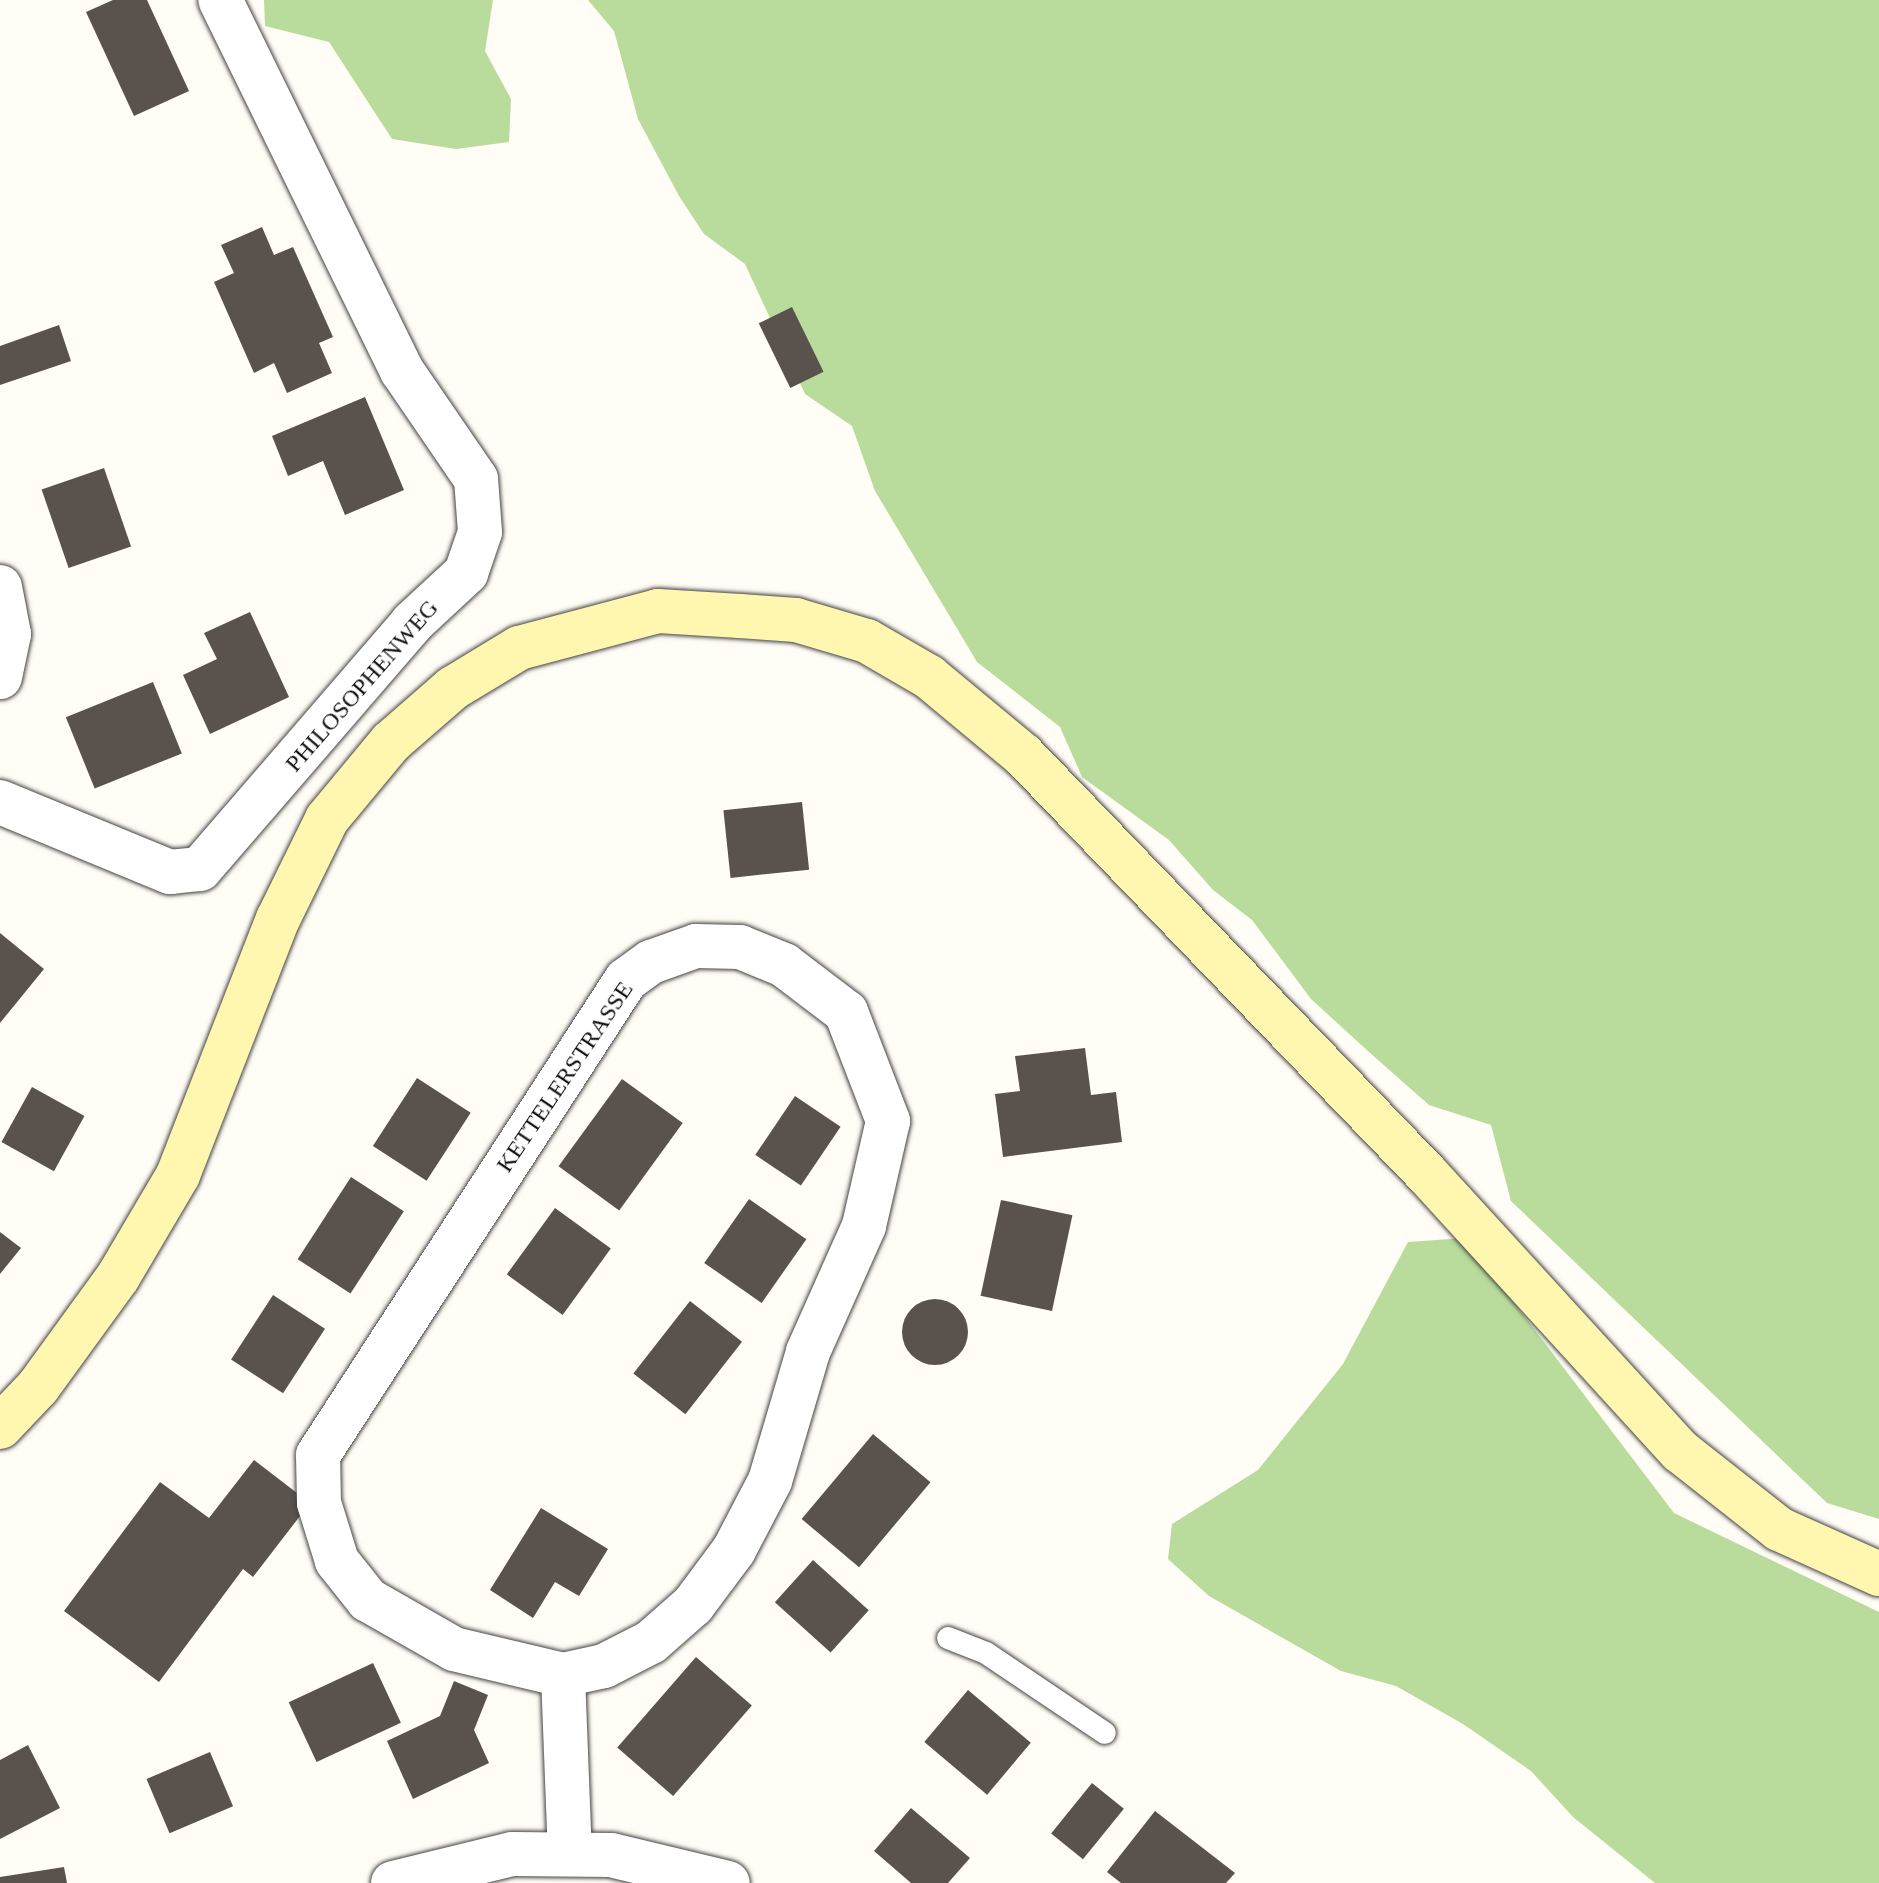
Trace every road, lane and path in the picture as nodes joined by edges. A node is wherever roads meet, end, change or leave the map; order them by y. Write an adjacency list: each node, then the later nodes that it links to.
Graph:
1 (220, 0): 4 (street, PHILOSOPHENWEG)
2 (0, 587): 3 (street)
3 (0, 677)
4 (0, 802)
5 (0, 1427): 6 (street)
6 (1879, 1574)
7 (948, 1638): 9 (lane)
8 (563, 1675): 8 (street, KETTELERSTRASSE); 10 (street)
9 (1105, 1733)
10 (570, 1854): 11 (street); 12 (street)
11 (393, 1883)
12 (728, 1883)

